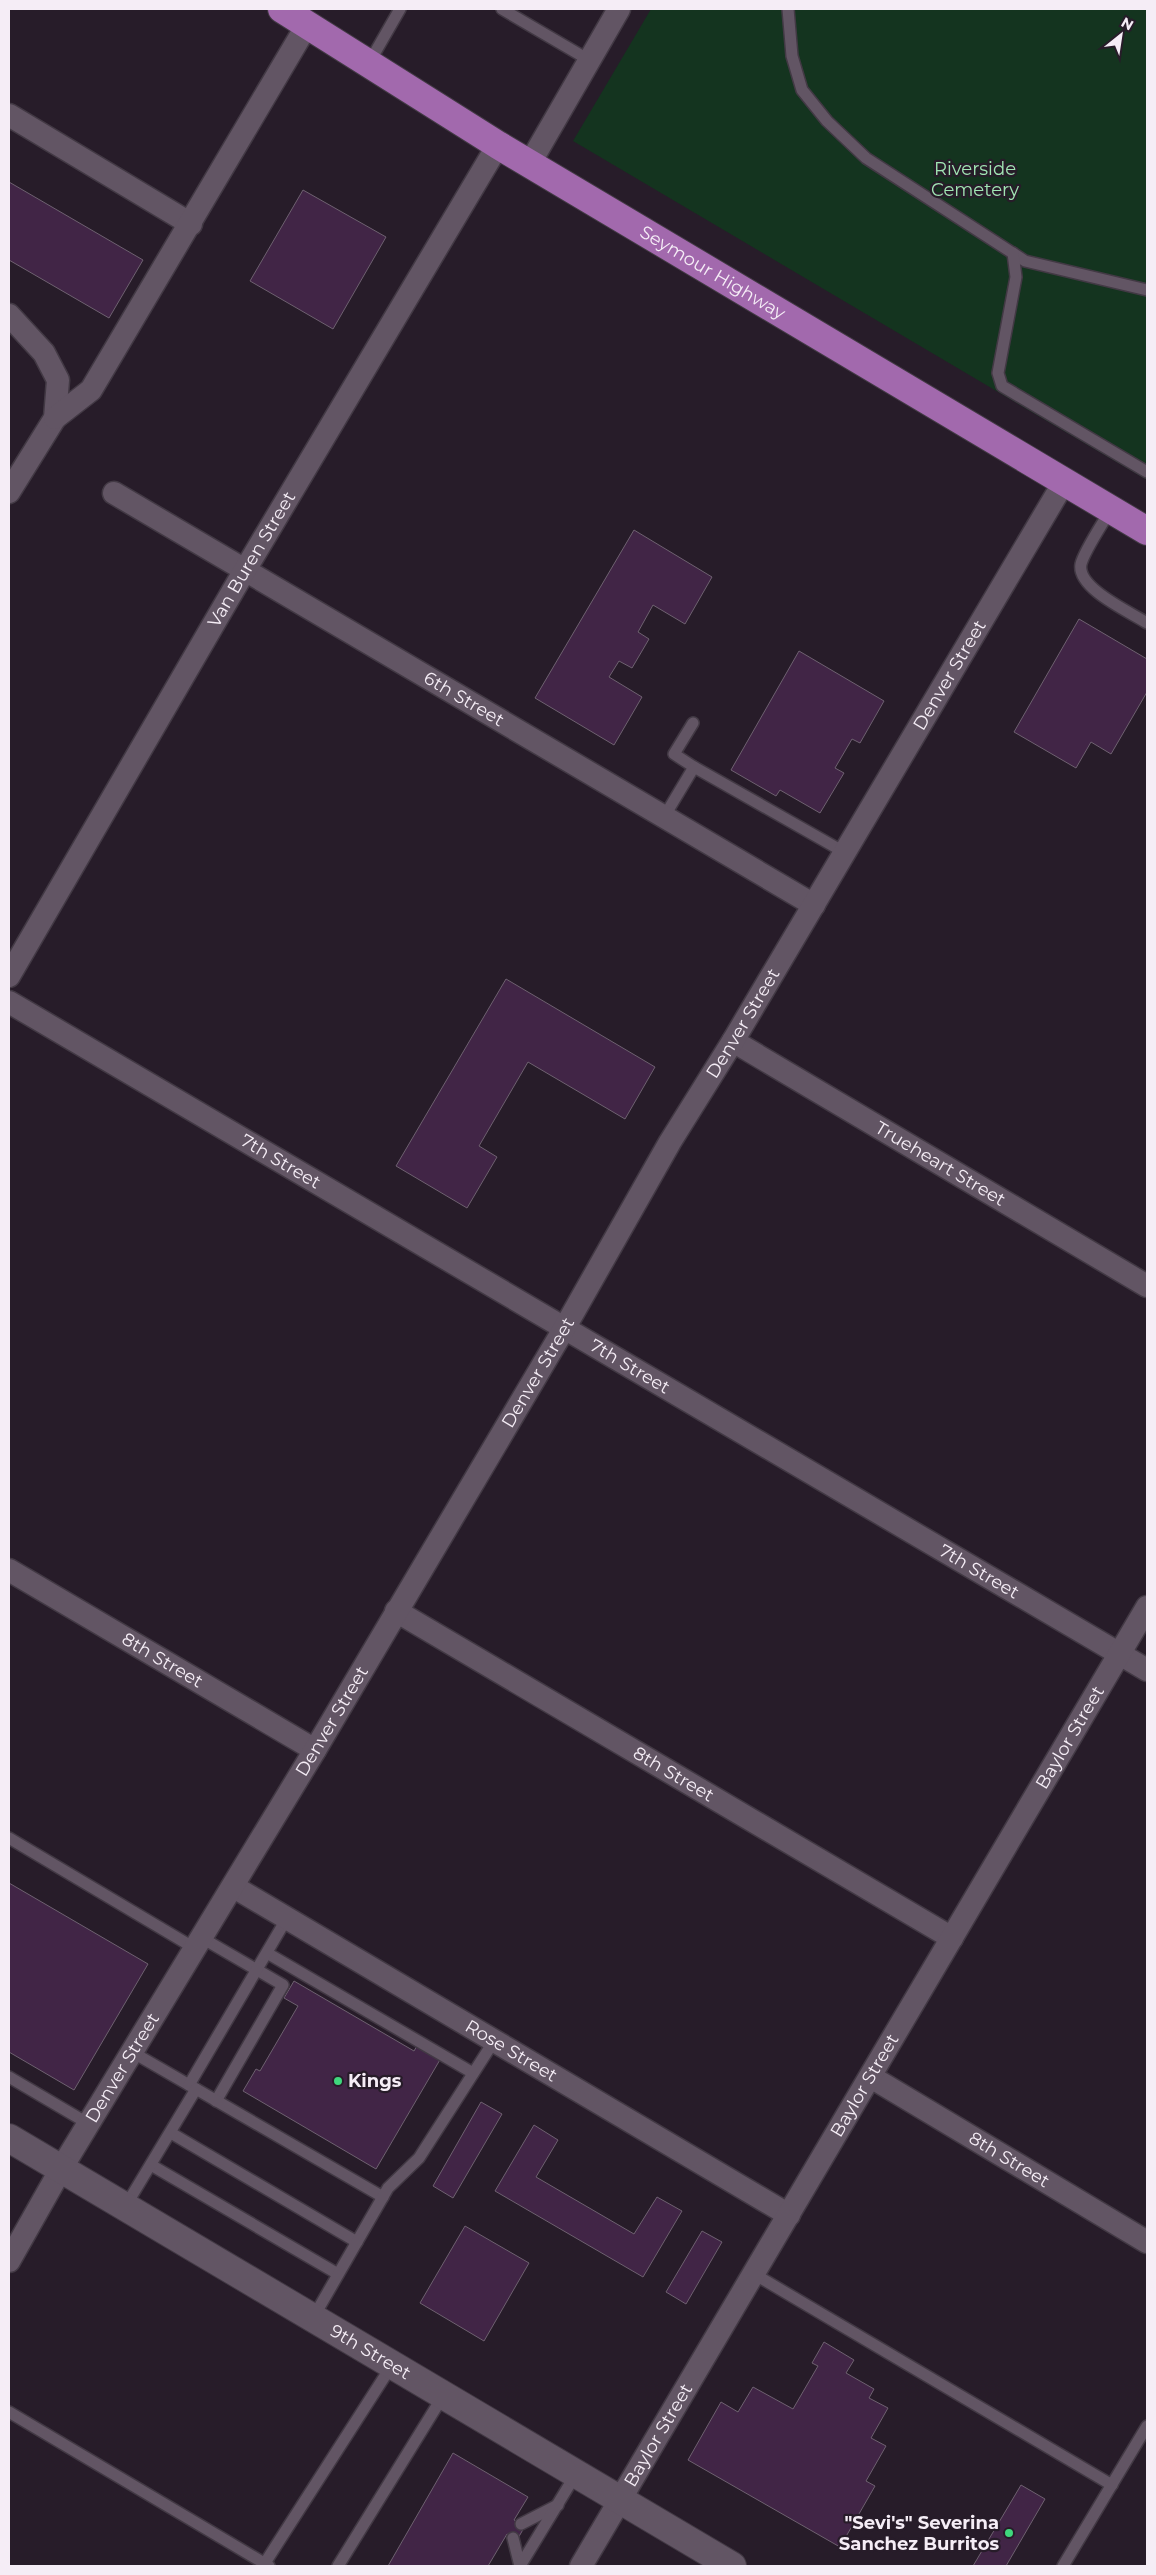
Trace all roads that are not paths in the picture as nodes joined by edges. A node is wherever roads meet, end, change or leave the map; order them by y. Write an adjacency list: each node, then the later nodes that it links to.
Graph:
1 (282, 9): 6 (main road, Seymour Highway)
2 (400, 9): 8 (lane)
3 (502, 9): 7 (lane)
4 (619, 9): 7 (street)
5 (788, 9): 13 (lane)
6 (307, 24): 8 (main road, Seymour Highway); 12 (street)
7 (589, 60): 11 (street)
8 (369, 63): 10 (main road, Seymour Highway)
9 (9, 115): 12 (street)
10 (498, 144): 11 (main road, Seymour Highway); 23 (street, Van Buren Street)
11 (530, 163): 18 (main road, Seymour Highway)
12 (191, 224): 16 (street)
13 (1013, 253): 14 (lane); 17 (lane)
14 (1147, 290)
15 (9, 315): 16 (street)
16 (55, 418): 19 (street)
17 (1147, 472)
18 (1064, 482): 21 (main road, Seymour Highway); 28 (street, Denver Street)
19 (9, 492)
20 (114, 493): 23 (street, 6th Street)
21 (1111, 510): 22 (main road, Seymour Highway); 24 (lane)
22 (1147, 531)
23 (245, 570): 27 (street, 6th Street); 30 (street, Van Buren Street)
24 (1147, 623)
25 (693, 723): 26 (lane)
26 (694, 767): 27 (lane); 28 (lane)
27 (664, 817): 29 (street, 6th Street)
28 (844, 852): 29 (street, Denver Street)
29 (814, 905): 32 (street, Denver Street)
30 (9, 976)
31 (9, 1002): 34 (street, 7th Street)
32 (733, 1041): 33 (street, Trueheart Street); 34 (street, Denver Street)
33 (1147, 1286)
34 (564, 1329): 37 (street, Denver Street); 38 (street, 7th Street)
35 (9, 1570): 40 (street, 8th Street)
36 (1147, 1607): 38 (street, Baylor Street)
37 (396, 1611): 40 (street, Denver Street); 44 (street, 8th Street)
38 (1119, 1655): 39 (street, 7th Street); 44 (street, Baylor Street)
39 (1147, 1670)
40 (315, 1750): 42 (street, Denver Street)
41 (9, 1838): 45 (lane)
42 (234, 1887): 43 (street, Rose Street); 45 (street, Denver Street)
43 (287, 1918): 46 (lane); 48 (street, Rose Street)
44 (952, 1938): 52 (street, Baylor Street)
45 (199, 1943): 47 (lane); 49 (street, Denver Street)
46 (267, 1953): 47 (lane); 50 (lane)
47 (257, 1970): 53 (lane); 54 (lane)
48 (494, 2041): 50 (lane); 62 (street, Rose Street)
49 (132, 2052): 53 (lane); 55 (street, Denver Street)
50 (473, 2073): 60 (lane)
51 (9, 2077): 55 (lane)
52 (871, 2077): 62 (street, Baylor Street); 64 (street, 8th Street)
53 (192, 2087): 54 (lane); 56 (lane)
54 (216, 2100): 60 (lane)
55 (89, 2124): 59 (street, Denver Street)
56 (171, 2133): 58 (lane); 63 (lane)
57 (9, 2138): 59 (street, 9th Street)
58 (152, 2165): 61 (lane); 66 (lane)
59 (61, 2169): 61 (street, 9th Street); 65 (street, Denver Street)
60 (383, 2197): 63 (lane)
61 (125, 2207): 68 (street, 9th Street)
62 (789, 2215): 67 (street, Baylor Street)
63 (357, 2242): 66 (lane)
64 (1147, 2242)
65 (9, 2261)
66 (338, 2274): 68 (lane)
67 (754, 2274): 74 (lane); 75 (street, Baylor Street)
68 (312, 2318): 69 (street, 9th Street)
69 (392, 2365): 70 (street, 9th Street); 79 (lane)
70 (443, 2396): 73 (street, 9th Street); 80 (lane)
71 (9, 2412): 79 (lane)
72 (1147, 2426): 74 (lane)
73 (576, 2474): 75 (street, 9th Street); 76 (lane)
74 (1112, 2485): 84 (lane)
75 (620, 2500): 82 (street, Baylor Street); 83 (street, 9th Street)
76 (558, 2504): 77 (lane); 81 (lane)
77 (521, 2524)
78 (513, 2538): 81 (lane)
79 (265, 2565)
80 (338, 2566)
81 (520, 2566)
82 (581, 2566)
83 (732, 2566)
84 (1063, 2566)

